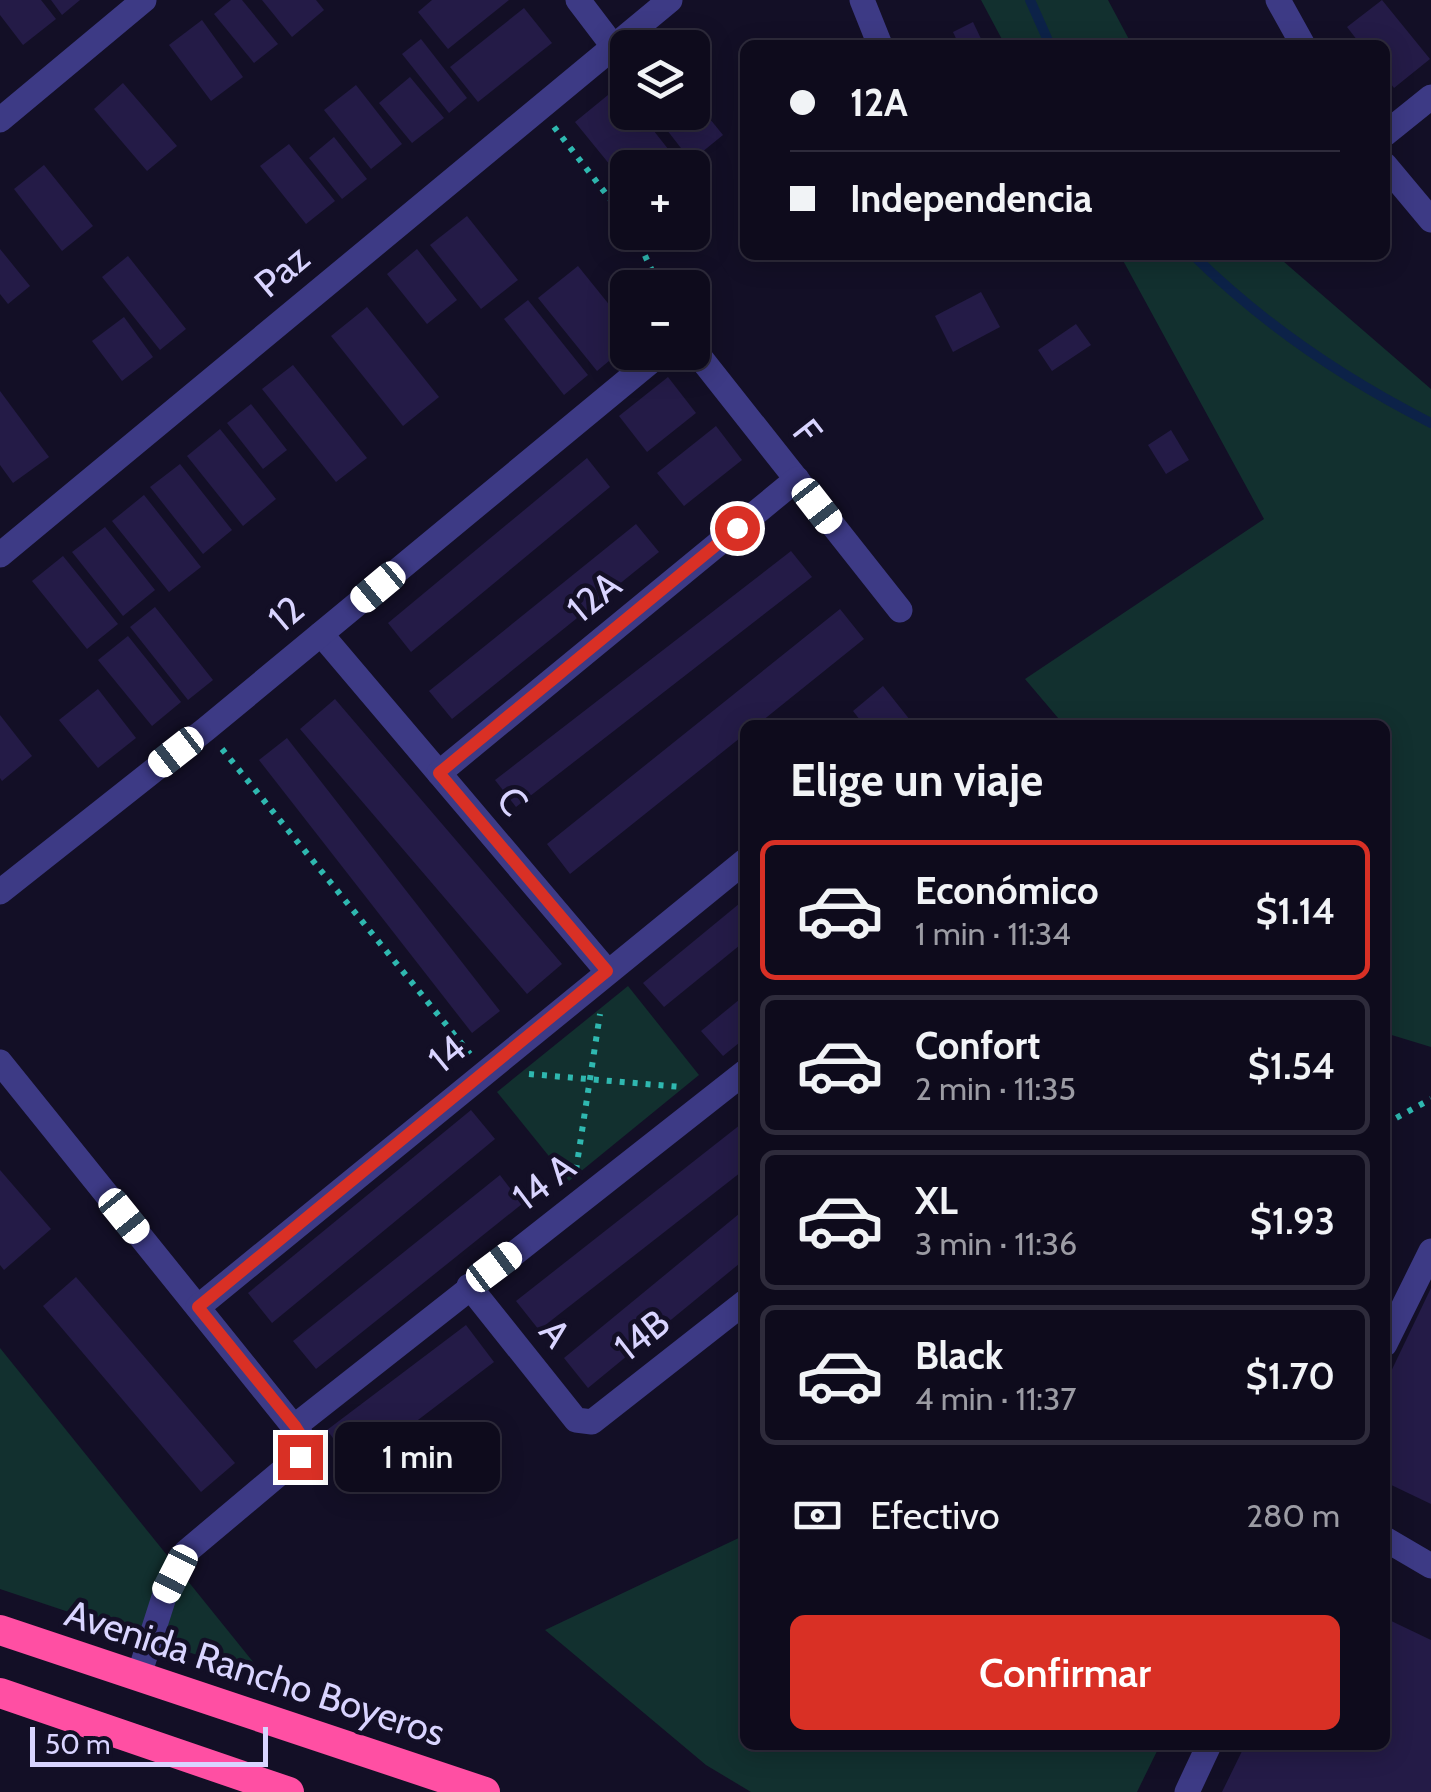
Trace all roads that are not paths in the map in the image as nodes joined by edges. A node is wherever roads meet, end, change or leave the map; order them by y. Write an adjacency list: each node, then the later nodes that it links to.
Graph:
1 (144, 0): 12 (street)
2 (578, 0): 9 (street)
3 (670, 0): 6 (street, Paz)
4 (862, 0): 7 (street)
5 (1278, 0): 8 (street)
6 (633, 30)
7 (878, 40)
8 (1300, 40)
9 (610, 42)
10 (610, 48): 19 (street, Paz)
11 (1431, 98): 13 (street)
12 (0, 120)
13 (1390, 130)
14 (1390, 171): 15 (street)
15 (1431, 220)
16 (640, 370): 21 (street, 12)
17 (710, 370): 18 (street, F)
18 (797, 480): 20 (street, F); 22 (street, 12A)
19 (0, 555)
20 (900, 610)
21 (321, 634): 22 (street, C); 24 (street, 12)
22 (439, 773): 25 (street, C)
23 (740, 865): 25 (street, 14)
24 (0, 892)
25 (607, 971): 31 (street, 14)
26 (0, 1062): 31 (street)
27 (740, 1076): 29 (street, 14 A)
28 (1431, 1251): 32 (street)
29 (469, 1286): 33 (street, A); 34 (street, 14 A)
30 (740, 1306): 33 (street, 14B)
31 (198, 1307): 34 (street)
32 (1390, 1334)
33 (584, 1424)
34 (295, 1426): 38 (street)
35 (1390, 1543): 36 (street)
36 (1431, 1566)
37 (0, 1630): 38 (highway, Avenida Rancho Boyeros)
38 (138, 1675): 42 (highway, Avenida Rancho Boyeros)
39 (0, 1694): 41 (highway)
40 (1207, 1750): 43 (street)
41 (289, 1792)
42 (485, 1792)
43 (1188, 1792)

